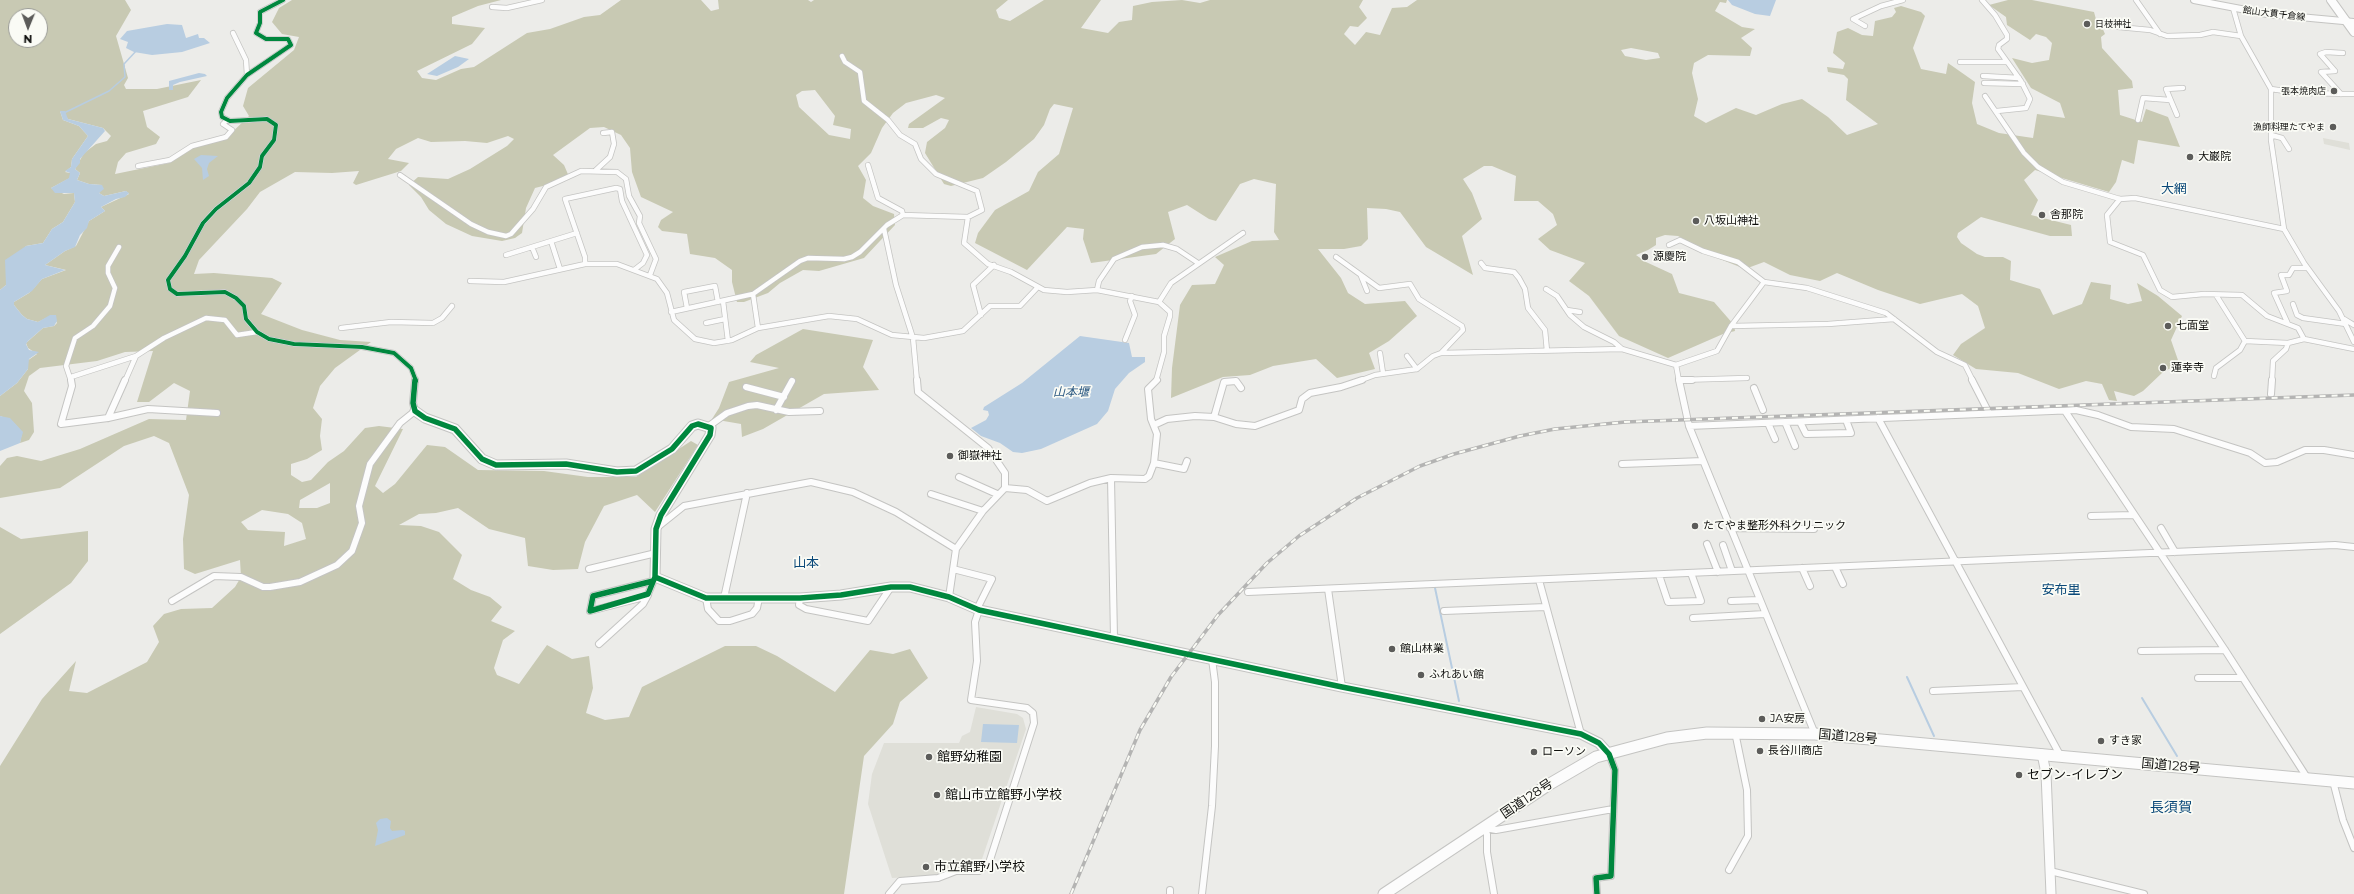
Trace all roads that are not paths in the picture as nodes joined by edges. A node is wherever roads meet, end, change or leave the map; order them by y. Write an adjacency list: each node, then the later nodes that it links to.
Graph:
1 (283, 0): 22 (street)
2 (542, 0): 9 (street)
3 (1903, 0): 12 (street)
4 (1982, 0): 21 (street)
5 (2136, 0): 16 (street)
6 (2194, 0): 10 (street, 館山大貫千倉線)
7 (2331, 0): 11 (highway)
8 (2339, 0): 11 (highway)
9 (492, 7)
10 (2233, 8): 11 (street, 館山大貫千倉線); 17 (street)
11 (2352, 22): 14 (highway)
12 (1865, 26)
13 (2118, 27): 16 (street)
14 (2354, 32)
15 (233, 33): 22 (street)
16 (2161, 35): 17 (street)
17 (2241, 36): 28 (street)
18 (2344, 53): 29 (street)
19 (842, 56): 46 (street)
20 (1960, 62): 21 (street)
21 (2006, 62): 24 (street)
22 (247, 75): 35 (street)
23 (1983, 76): 24 (street)
24 (2019, 78): 26 (street)
25 (1984, 83): 26 (street)
26 (2023, 84): 33 (street)
27 (2183, 88): 32 (street)
28 (2271, 89): 29 (street); 38 (street)
29 (2341, 94): 30 (street)
30 (2354, 94)
31 (1985, 96): 33 (street)
32 (2170, 100): 34 (street); 36 (street)
33 (1997, 111): 44 (street)
34 (2177, 115)
35 (226, 120): 41 (street); 94 (street)
36 (2138, 120)
37 (603, 133): 42 (street)
38 (2271, 135): 39 (street); 48 (street)
39 (2288, 149)
40 (868, 165): 45 (street)
41 (138, 166)
42 (596, 170): 43 (street); 66 (street)
43 (400, 175)
44 (2120, 199): 48 (street); 74 (street)
45 (903, 215): 46 (street); 47 (street)
46 (968, 217): 61 (street)
47 (884, 229): 73 (street); 95 (street)
48 (2284, 229): 62 (street)
49 (577, 233): 51 (street); 60 (street); 64 (street)
50 (1244, 233): 58 (street)
51 (550, 241): 53 (street); 63 (street)
52 (1669, 245): 68 (street)
53 (532, 247): 55 (street); 56 (street)
54 (119, 248): 113 (street)
55 (506, 255)
56 (536, 257)
57 (1336, 257): 65 (street)
58 (1198, 263): 71 (street); 77 (street)
59 (1481, 263): 104 (street)
60 (585, 264): 63 (street); 64 (street)
61 (994, 265): 69 (street); 84 (street)
62 (2307, 268): 87 (street); 89 (street)
63 (560, 269): 67 (street)
64 (634, 270): 66 (street)
65 (1357, 271): 72 (street); 106 (street)
66 (650, 275): 82 (street)
67 (470, 281)
68 (1764, 282): 86 (street); 91 (street)
69 (1037, 288): 71 (street); 84 (street)
70 (1546, 289): 81 (street)
71 (1097, 290): 75 (street)
72 (1368, 291)
73 (753, 294): 76 (street); 93 (street)
74 (2216, 295): 89 (street); 99 (street)
75 (1132, 296): 77 (street); 97 (street)
76 (721, 301): 80 (street); 80 (street); 85 (street)
77 (1159, 302): 136 (street)
78 (2293, 304): 87 (street)
79 (452, 306): 92 (street)
80 (687, 308): 82 (street)
81 (1567, 310): 83 (street); 102 (street)
82 (671, 312): 98 (street)
83 (1580, 312)
84 (980, 315): 95 (street)
85 (725, 319): 88 (street); 98 (street)
86 (1894, 319): 91 (street); 128 (street)
87 (2345, 322): 90 (street); 100 (street)
88 (706, 323)
89 (2288, 324): 96 (street)
90 (2354, 325)
91 (1731, 326): 109 (street)
92 (341, 328)
93 (758, 328): 95 (street); 98 (street)
94 (257, 332): 107 (street); 124 (street)
95 (913, 338): 148 (street)
96 (2304, 339): 101 (street); 103 (street)
97 (1126, 340)
98 (728, 341)
99 (2245, 341): 101 (street); 112 (street)
100 (2354, 342)
101 (2288, 343): 120 (street)
102 (1622, 349): 104 (street); 109 (street)
103 (2354, 349)
104 (1547, 351): 106 (street)
105 (1380, 353): 111 (street)
106 (1441, 353): 110 (street)
107 (136, 356): 113 (street); 130 (street)
108 (1407, 356): 110 (street)
109 (1676, 365): 115 (street)
110 (1417, 369): 111 (street)
111 (1384, 373): 129 (street)
112 (2214, 376)
113 (71, 377): 130 (street)
114 (1747, 378): 115 (street)
115 (1679, 380): 138 (street)
116 (792, 381): 121 (street)
117 (746, 387): 121 (street)
118 (1241, 388): 129 (street)
119 (1754, 388): 123 (street)
120 (2272, 394)
121 (784, 397): 122 (street)
122 (776, 410): 125 (street); 137 (street)
123 (1764, 410)
124 (415, 411): 137 (street); 190 (street)
125 (820, 411)
126 (2065, 411): 128 (street); 141 (street); 153 (street)
127 (217, 413): 130 (street)
128 (1989, 413): 131 (street)
129 (1214, 416): 136 (street)
130 (108, 418)
131 (1878, 418): 132 (street); 166 (street)
132 (1846, 420): 134 (street); 134 (street)
133 (1785, 422): 134 (street); 135 (street); 140 (street)
134 (1800, 422)
135 (1768, 423): 138 (street); 139 (street)
136 (1154, 425): 144 (street)
137 (709, 426): 157 (street)
138 (1689, 426): 143 (street)
139 (1775, 438)
140 (1795, 446)
141 (2354, 455)
142 (1187, 461): 144 (street)
143 (1703, 461): 145 (street); 155 (street)
144 (1154, 463): 147 (street)
145 (1622, 464)
146 (959, 477): 151 (street)
147 (1111, 478): 148 (street); 197 (street)
148 (1005, 488): 151 (street)
149 (747, 493): 157 (street); 162 (street); 186 (street)
150 (931, 494): 152 (street)
151 (997, 494): 152 (street)
152 (983, 511): 162 (street)
153 (2134, 515): 154 (street); 165 (street)
154 (2091, 516)
155 (1730, 528): 158 (street); 172 (street)
156 (2161, 528): 163 (street)
157 (656, 529): 164 (street)
158 (1814, 529)
159 (1707, 544): 173 (street)
160 (1723, 545): 171 (street)
161 (2354, 547): 163 (street)
162 (956, 549): 168 (street)
163 (2175, 552): 165 (street)
164 (656, 553): 170 (street); 176 (street)
165 (2159, 553): 166 (street); 199 (street)
166 (1955, 562): 167 (street); 205 (street)
167 (1835, 567): 169 (street); 178 (street)
168 (953, 568): 184 (street); 193 (street)
169 (1802, 568): 172 (street); 180 (street)
170 (589, 569)
171 (1732, 571): 172 (street); 173 (street)
172 (1749, 571): 189 (street)
173 (1718, 572): 174 (street)
174 (1691, 573): 175 (street); 175 (street)
175 (1659, 575): 177 (street)
176 (654, 579): 183 (street); 183 (street); 185 (street)
177 (1539, 580): 181 (street); 192 (street)
178 (1843, 584)
179 (891, 586): 184 (street); 188 (street); 188 (street)
180 (1810, 586)
181 (1328, 589): 182 (street); 204 (street)
182 (1248, 592)
183 (648, 594): 198 (street)
184 (949, 597): 193 (street)
185 (706, 598): 186 (street); 187 (street)
186 (724, 598): 187 (street)
187 (759, 598): 188 (street)
188 (800, 598)
189 (1759, 600): 191 (street); 195 (street)
190 (172, 601)
191 (1731, 601)
192 (1546, 607): 194 (street); 208 (street)
193 (978, 609): 197 (street); 221 (street)
194 (1444, 611)
195 (1765, 614): 196 (street); 209 (street)
196 (1694, 618)
197 (1114, 638): 201 (street)
198 (599, 644)
199 (2225, 650): 200 (street); 203 (street)
200 (2141, 651)
201 (1212, 659): 204 (street); 222 (street)
202 (2198, 678): 203 (street)
203 (2243, 678): 213 (street)
204 (1342, 687): 208 (street)
205 (2023, 687): 206 (street); 212 (street)
206 (1933, 691)
207 (1734, 732): 209 (highway, 国道128号); 210 (highway, 国道128号); 219 (street)
208 (1581, 734): 210 (street)
209 (1815, 734): 211 (highway, 国道128号)
210 (1609, 754): 216 (street); 217 (highway, 国道128号)
211 (2042, 754): 212 (highway, 国道128号); 220 (street)
212 (2060, 755): 213 (highway, 国道128号)
213 (2308, 779): 214 (highway, 国道128号)
214 (2333, 781): 215 (highway, 国道128号); 218 (street)
215 (2354, 783)
216 (1613, 809): 217 (street); 225 (street)
217 (1484, 828): 223 (highway, 国道128号); 224 (street)
218 (2354, 848)
219 (1729, 870)
220 (2050, 870): 226 (street); 227 (street)
221 (889, 894)
222 (1202, 894)
223 (1384, 894)
224 (1494, 894)
225 (1597, 894)
226 (2051, 894)
227 (2144, 894)

